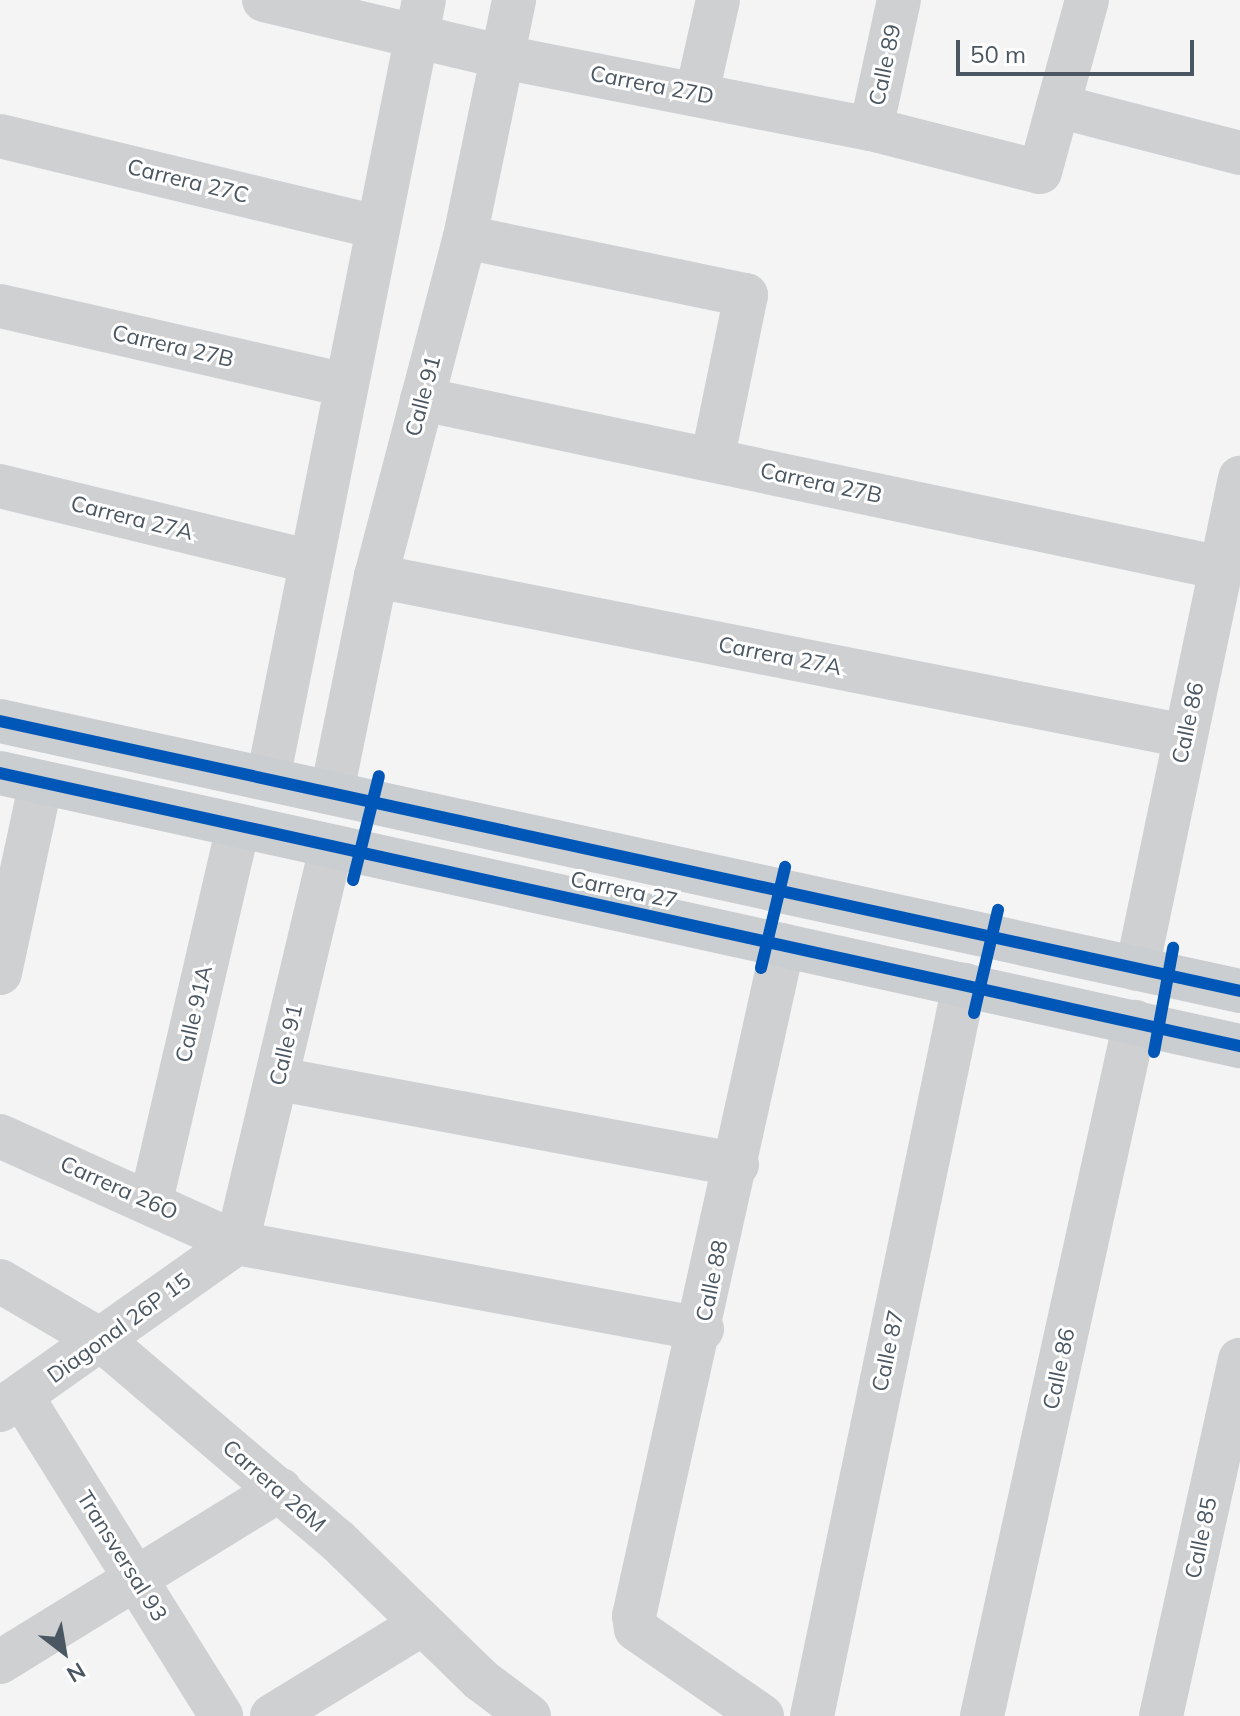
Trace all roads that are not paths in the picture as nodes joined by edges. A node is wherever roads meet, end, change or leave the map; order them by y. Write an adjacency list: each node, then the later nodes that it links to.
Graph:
1 (264, 0): 6 (street, Carrera 27D)
2 (514, 0): 7 (street, Calle 91)
3 (718, 0): 8 (street)
4 (899, 0): 10 (street, Calle 89)
5 (1087, 0): 9 (street)
6 (420, 18): 7 (street, Carrera 27D); 13 (street)
7 (503, 57): 8 (street, Carrera 27D); 14 (street, Calle 91)
8 (697, 93): 10 (street, Carrera 27D)
9 (1058, 106): 10 (street, Carrera 27D); 12 (street)
10 (871, 129)
11 (0, 136): 13 (street, Carrera 27C)
12 (1240, 153)
13 (377, 227): 16 (street)
14 (465, 237): 17 (street, Calle 91); 18 (street)
15 (0, 306): 16 (street, Carrera 27B)
16 (345, 385): 21 (street)
17 (422, 399): 18 (street, Carrera 27B); 23 (street, Calle 91)
18 (712, 460): 22 (street, Carrera 27B)
19 (1240, 478): 22 (street, Calle 86)
20 (0, 486): 21 (street, Carrera 27A)
21 (311, 562): 25 (street)
22 (1221, 568): 26 (street, Calle 86)
23 (376, 576): 26 (street, Carrera 27A); 27 (street, Calle 91)
24 (0, 721): 29 (main road, Carrera 27)
25 (278, 735): 27 (street); 29 (street)
26 (1185, 736): 34 (street, Calle 86)
27 (342, 749): 30 (street, Calle 91)
28 (20, 778): 31 (main road, Carrera 27); 35 (street)
29 (268, 779): 30 (main road, Carrera 27)
30 (332, 792): 34 (main road, Carrera 27)
31 (238, 826): 32 (main road, Carrera 27); 43 (street, Calle 91A)
32 (331, 847): 33 (main road, Carrera 27); 40 (street, Calle 91)
33 (783, 945): 36 (main road, Carrera 27); 42 (street, Calle 88)
34 (1137, 969): 37 (main road, Carrera 27)
35 (0, 973)
36 (964, 985): 38 (main road, Carrera 27); 58 (street, Calle 87)
37 (1240, 991)
38 (1135, 1022): 39 (main road, Carrera 27); 59 (street, Calle 86)
39 (1240, 1046)
40 (279, 1079): 42 (street); 44 (street, Calle 91)
41 (0, 1136): 43 (street, Carrera 26O)
42 (737, 1165): 46 (street, Calle 88)
43 (151, 1201): 44 (street, Carrera 26O)
44 (237, 1243): 46 (street, Carrera 26O); 47 (street, Diagonal 26P 15)
45 (0, 1281): 47 (street, Carrera 26M)
46 (702, 1329): 57 (street, Calle 88)
47 (113, 1336): 49 (street, Diagonal 26P 15); 50 (street, Carrera 26M)
48 (1240, 1360): 60 (street, Calle 85)
49 (11, 1403): 51 (street, Transversal 93)
50 (280, 1490): 51 (street); 52 (street, Carrera 26M)
51 (137, 1578): 53 (street); 54 (street, Transversal 93)
52 (422, 1624): 55 (street); 56 (street, Carrera 26M)
53 (0, 1662)
54 (221, 1716)
55 (272, 1716)
56 (529, 1716)
57 (762, 1716)
58 (812, 1716)
59 (982, 1716)
60 (1161, 1716)

